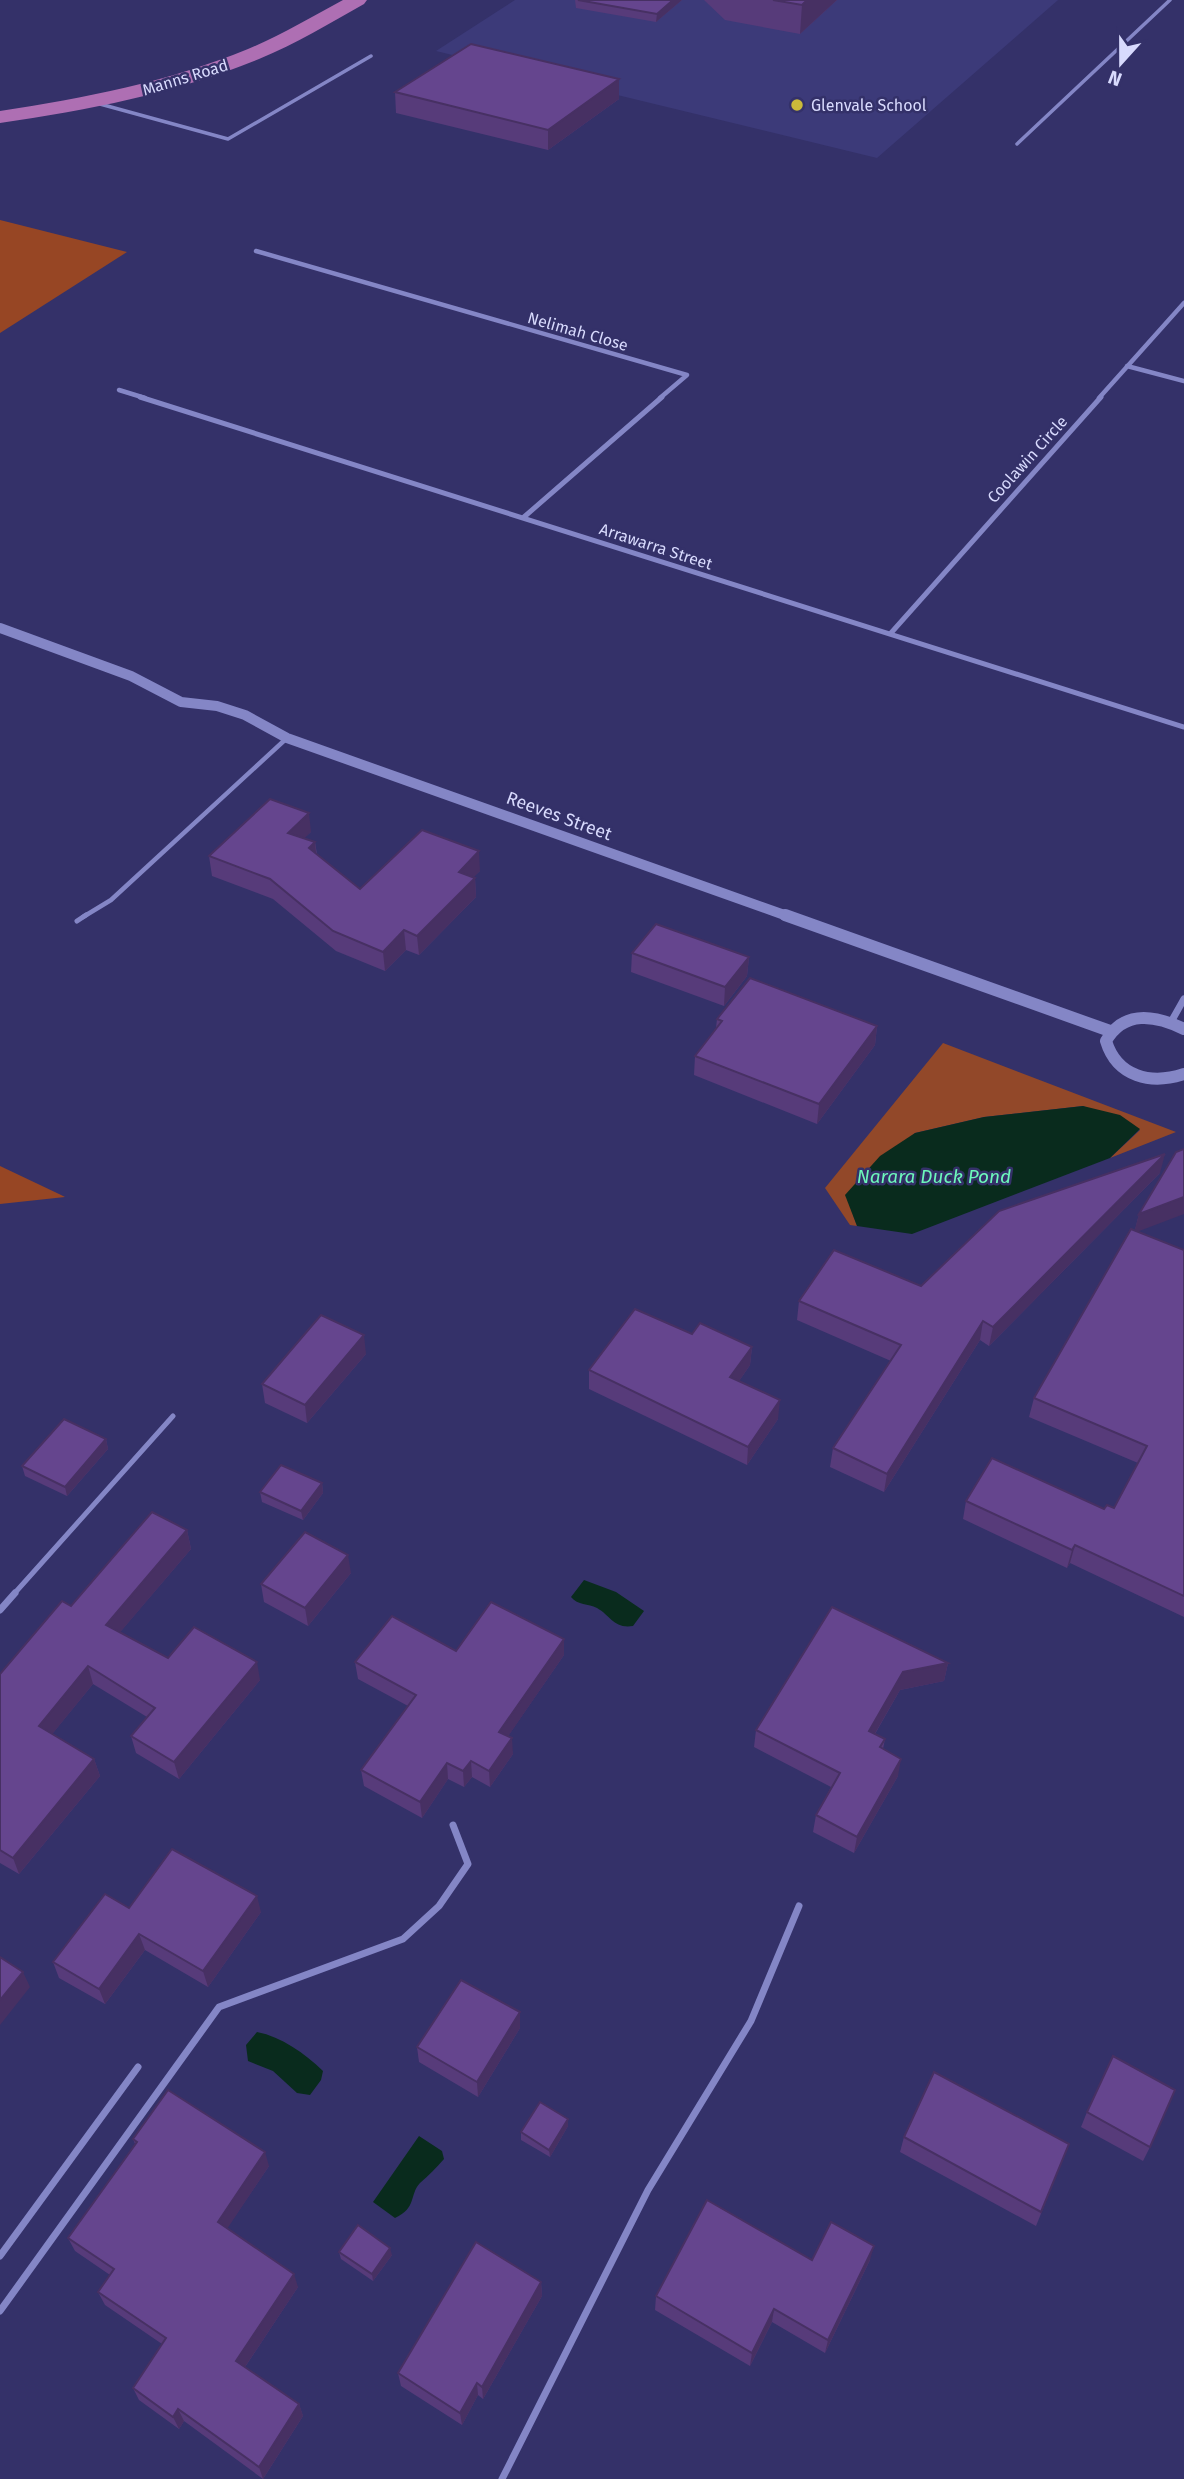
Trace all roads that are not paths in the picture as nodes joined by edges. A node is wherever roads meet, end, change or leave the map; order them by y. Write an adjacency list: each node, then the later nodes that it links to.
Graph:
1 (358, 0): 4 (main road, Manns Road)
2 (1170, 0): 6 (lane)
3 (370, 56): 4 (lane)
4 (93, 102): 5 (main road, Manns Road)
5 (0, 117)
6 (1017, 144)
7 (256, 251): 12 (street, Nelimah Close)
8 (1184, 303): 9 (street, Coolawin Circle)
9 (1127, 366): 10 (street); 14 (street, Coolawin Circle)
10 (1184, 381)
11 (119, 390): 12 (street, Arrawarra Street)
12 (524, 517): 14 (street, Arrawarra Street)
13 (0, 628): 16 (street, Reeves Street)
14 (891, 633): 15 (street, Arrawarra Street)
15 (1184, 727)
16 (287, 738): 17 (lane); 21 (street, Reeves Street)
17 (77, 921)
18 (1184, 999): 19 (street)
19 (1171, 1022): 20 (street); 21 (street)
20 (1184, 1029)
21 (1110, 1031): 22 (street)
22 (1184, 1074)
23 (173, 1416): 24 (lane)
24 (0, 1610)
25 (453, 1825): 29 (lane)
26 (799, 1906): 30 (lane)
27 (138, 2067): 28 (lane)
28 (0, 2256)
29 (0, 2311)
30 (502, 2479)

